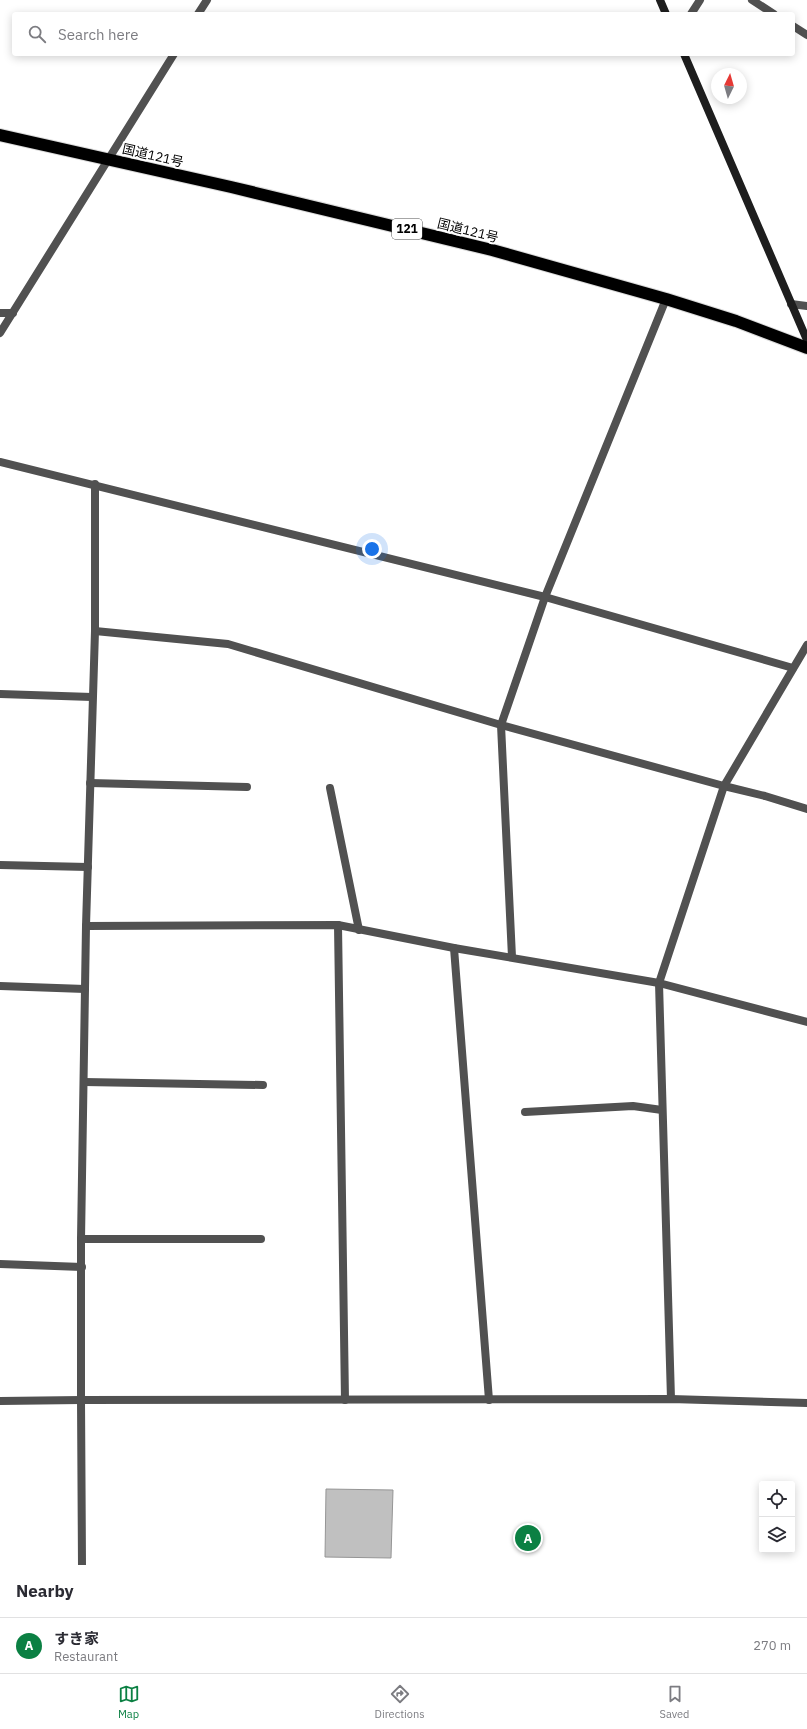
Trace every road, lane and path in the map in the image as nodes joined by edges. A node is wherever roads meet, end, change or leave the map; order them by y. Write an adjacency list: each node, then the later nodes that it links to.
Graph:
1 (207, 0): 5 (street)
2 (660, 0): 6 (street)
3 (700, 0): 7 (street)
4 (752, 0): 8 (street)
5 (199, 12)
6 (665, 12)
7 (692, 12)
8 (771, 12)
9 (795, 27): 10 (street)
10 (807, 35)
11 (173, 56): 14 (street)
12 (685, 56): 16 (street)
13 (0, 135): 14 (highway, 国道121号 / 121)
14 (109, 159): 15 (highway, 国道121号 / 121); 19 (street)
15 (666, 299): 22 (highway, 国道121号 / 121); 25 (street)
16 (791, 304): 17 (street); 21 (street)
17 (807, 306)
18 (0, 313): 19 (street)
19 (13, 313): 20 (street)
20 (0, 333)
21 (807, 340)
22 (807, 348)
23 (0, 462): 24 (street)
24 (95, 484): 25 (street); 26 (street)
25 (546, 597): 28 (street); 31 (street)
26 (95, 631): 30 (street); 31 (street)
27 (807, 645): 28 (street)
28 (793, 668): 33 (street)
29 (0, 694): 30 (street)
30 (92, 697): 32 (street)
31 (501, 725): 33 (street); 43 (street)
32 (90, 783): 34 (street); 38 (street)
33 (724, 786): 36 (street); 44 (street)
34 (247, 787)
35 (330, 788): 41 (street)
36 (807, 809)
37 (0, 865): 38 (street)
38 (88, 867): 40 (street)
39 (338, 925): 40 (street); 41 (street); 58 (street)
40 (86, 926): 46 (street)
41 (359, 930): 42 (street)
42 (454, 948): 43 (street); 59 (street)
43 (512, 957): 44 (street)
44 (659, 983): 47 (street); 50 (street)
45 (0, 986): 46 (street)
46 (85, 989): 48 (street)
47 (807, 1022)
48 (84, 1082): 49 (street); 52 (street)
49 (263, 1085)
50 (662, 1110): 51 (street); 56 (street)
51 (525, 1112)
52 (81, 1239): 53 (street); 55 (street)
53 (261, 1239)
54 (0, 1264): 55 (street)
55 (82, 1267): 57 (street)
56 (671, 1399): 59 (street); 61 (street)
57 (80, 1400): 58 (street); 60 (street); 62 (street)
58 (345, 1400): 59 (street)
59 (489, 1400)
60 (0, 1401)
61 (807, 1403)
62 (82, 1565)

